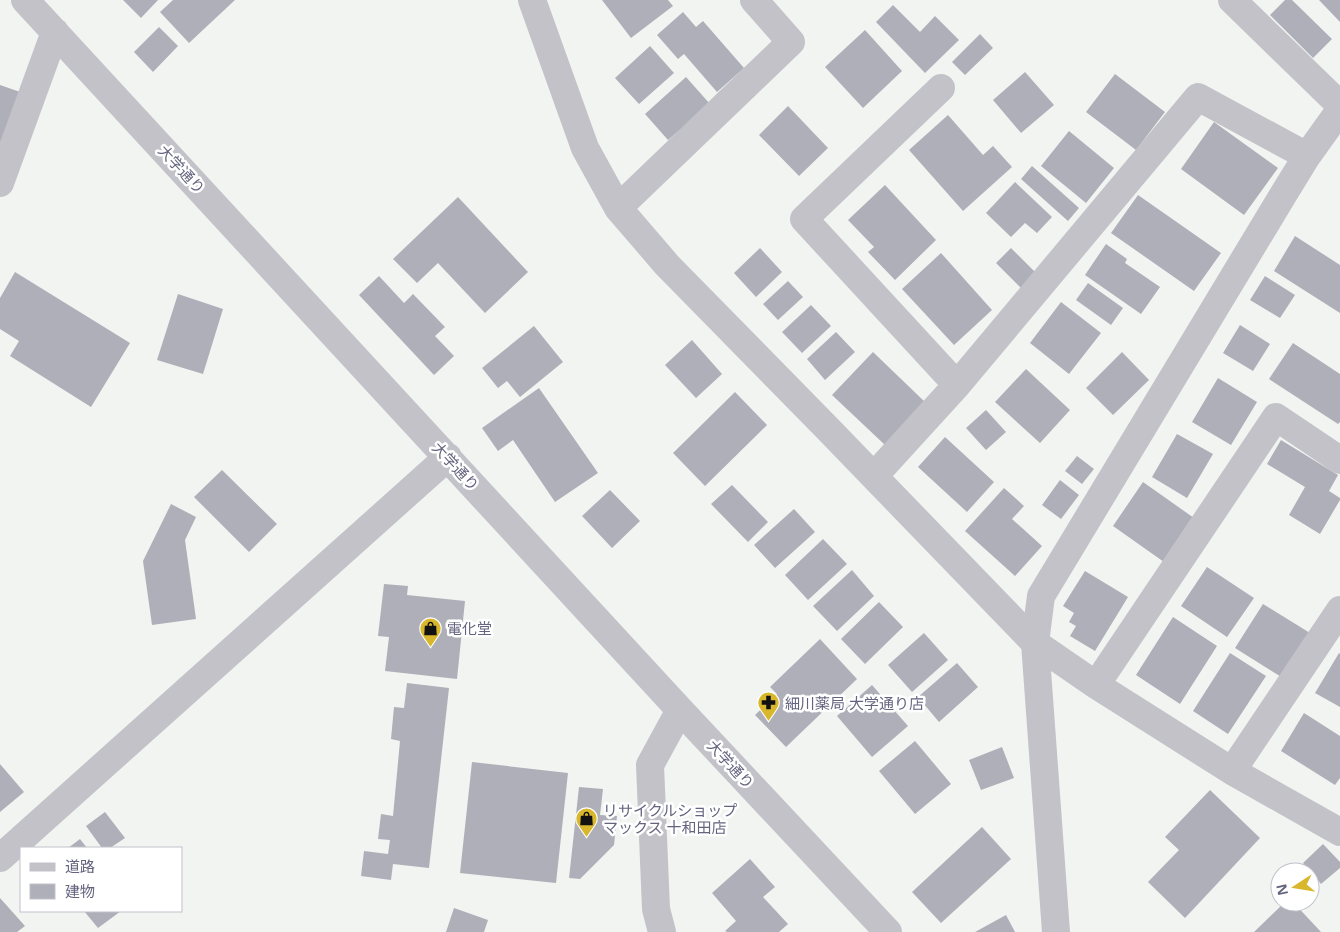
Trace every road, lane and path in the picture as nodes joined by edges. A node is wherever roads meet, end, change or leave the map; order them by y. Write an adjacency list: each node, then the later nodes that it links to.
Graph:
1 (25, 0): 5 (street, 大学通り)
2 (532, 0): 11 (street)
3 (754, 0): 11 (street)
4 (1232, 0): 7 (street)
5 (55, 32): 10 (street); 13 (street, 大学通り)
6 (941, 88): 12 (street)
7 (1340, 105)
8 (1340, 110): 9 (street)
9 (1308, 156): 12 (street); 17 (street)
10 (0, 183)
11 (618, 208): 15 (street)
12 (957, 385): 15 (street)
13 (448, 457): 19 (street, 大学通り); 22 (street)
14 (1340, 460): 18 (street)
15 (874, 476): 17 (street)
16 (1340, 610): 20 (street)
17 (1035, 643): 18 (street); 25 (street)
18 (1096, 685): 20 (street)
19 (680, 710): 23 (street); 24 (street, 大学通り)
20 (1232, 771): 21 (street)
21 (1337, 824)
22 (0, 858)
23 (662, 932)
24 (888, 932)
25 (1056, 932)

